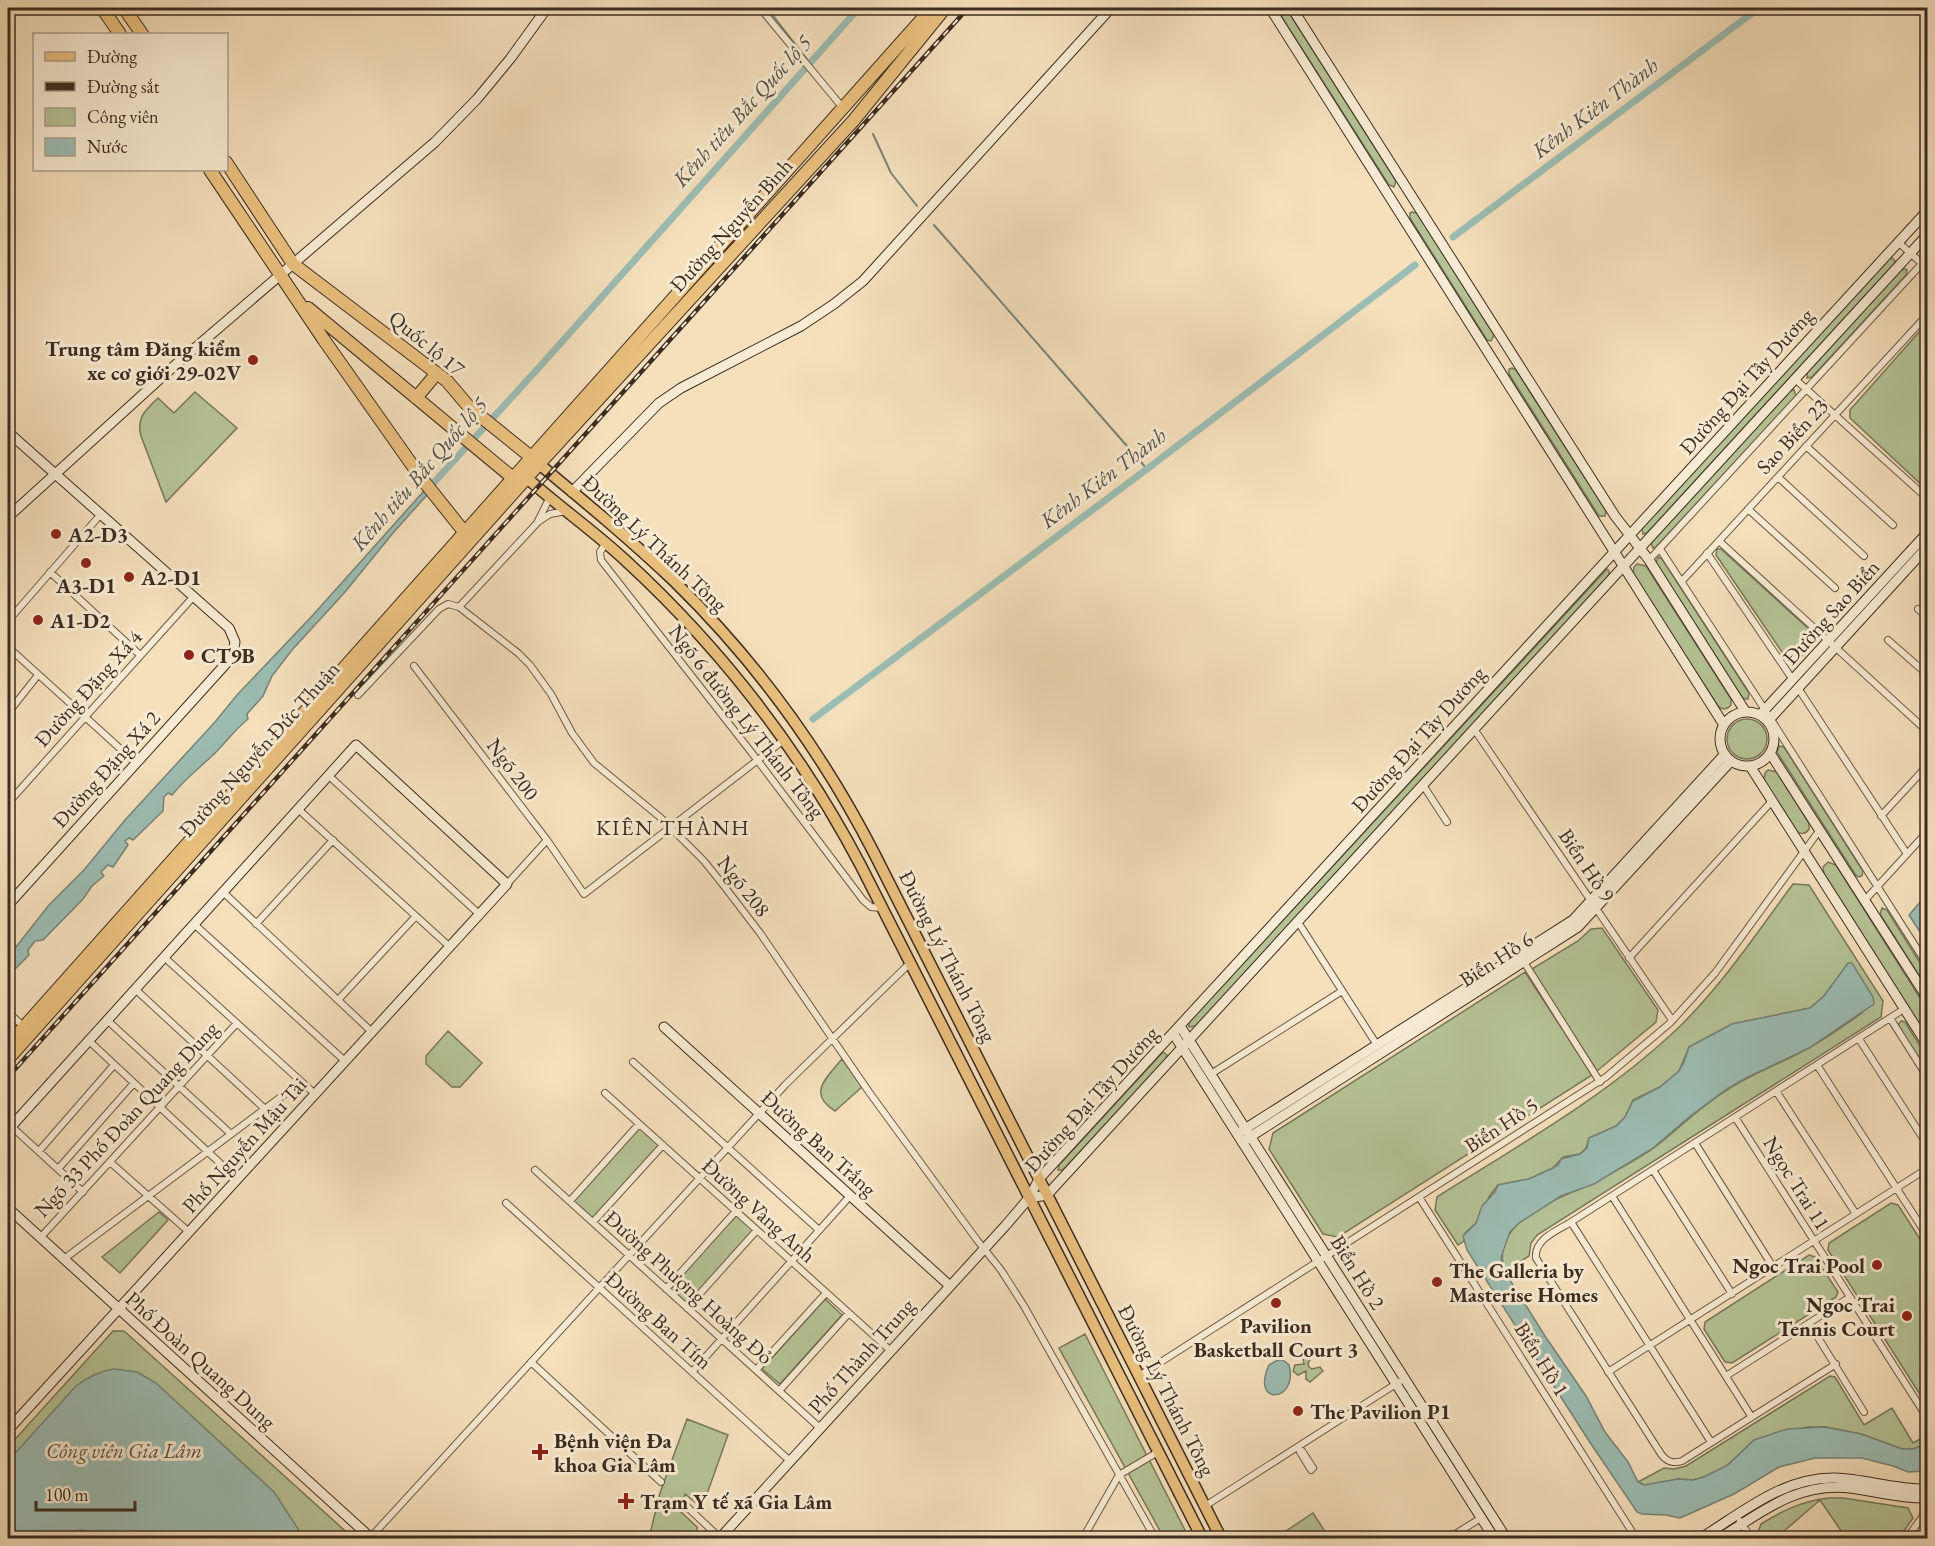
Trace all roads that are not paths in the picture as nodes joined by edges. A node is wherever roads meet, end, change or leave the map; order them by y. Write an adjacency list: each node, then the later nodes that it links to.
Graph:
1 (102, 8): 11 (highway)
2 (547, 8): 25 (street)
3 (760, 8): 13 (street)
4 (932, 8): 13 (highway, Đường Nguyễn Bình)
5 (945, 8): 14 (highway, Đường Nguyễn Bình)
6 (1111, 8): 44 (street)
7 (1270, 8): 18 (street)
8 (1304, 8): 9 (street)
9 (1294, 10): 17 (street)
10 (128, 12): 11 (highway); 12 (highway)
11 (118, 31)
12 (141, 33)
13 (843, 109): 14 (highway); 39 (highway, Đường Nguyễn Bình)
14 (854, 120): 39 (highway, Đường Nguyễn Bình)
15 (228, 165): 25 (highway, Quốc lộ 17)
16 (211, 171): 27 (highway)
17 (1411, 194): 18 (street); 30 (street)
18 (1395, 204): 31 (street)
19 (1928, 210): 21 (street, Đường Đại Tây Dương)
20 (1928, 234): 22 (street, Đường Đại Tây Dương)
21 (1898, 242): 22 (street); 55 (street, Đường Đại Tây Dương)
22 (1910, 253): 24 (street); 33 (street, Đường Đại Tây Dương)
23 (1928, 257): 24 (street)
24 (1922, 262): 26 (street); 34 (street)
25 (293, 264): 27 (street); 32 (highway, Quốc lộ 17)
26 (1928, 269)
27 (280, 276): 28 (highway); 40 (street)
28 (296, 298): 35 (highway); 54 (highway)
29 (1928, 314): 36 (street, Sao Biển 23)
30 (1510, 351): 31 (street); 55 (street)
31 (1495, 361): 61 (street)
32 (437, 373): 35 (highway); 39 (highway, Quốc lộ 17)
33 (1795, 379): 34 (street); 59 (street, Đường Đại Tây Dương)
34 (1806, 389): 36 (street); 60 (street)
35 (416, 398): 42 (highway)
36 (1834, 415): 38 (street, Sao Biển 23); 46 (street)
37 (8, 432): 40 (street)
38 (1806, 446): 41 (street, Sao Biển 23); 52 (street)
39 (535, 460): 42 (highway, Đường Nguyễn Đức Thuận); 43 (highway, Đường Nguyễn Đức Thuận); 44 (main road, Đường Lý Thánh Tông)
40 (56, 474): 49 (street); 50 (street)
41 (1778, 477): 47 (street, Sao Biển 23); 64 (street)
42 (513, 478): 43 (highway); 54 (highway, Đường Nguyễn Đức Thuận)
43 (527, 478): 45 (main road, Đường Lý Thánh Tông); 145 (highway, Đường Nguyễn Đức Thuận)
44 (572, 492): 63 (main road, Đường Lý Thánh Tông)
45 (550, 497): 48 (main road, Đường Lý Thánh Tông); 51 (street)
46 (1928, 499)
47 (1748, 509): 56 (street, Sao Biển 23); 70 (street)
48 (566, 511): 51 (street); 57 (main road, Đường Lý Thánh Tông)
49 (101, 514): 68 (street); 71 (street)
50 (8, 517)
51 (538, 522): 72 (street)
52 (1893, 525)
53 (1928, 532): 77 (street, Đường Sao Biển)
54 (465, 533): 145 (highway, Đường Nguyễn Đức Thuận)
55 (1630, 535): 59 (street); 61 (street, Đường Đại Tây Dương)
56 (1719, 541): 62 (street, Sao Biển 23); 77 (street)
57 (606, 543): 67 (main road, Đường Lý Thánh Tông); 95 (street, Ngõ 6 đường Lý Thánh Tông)
58 (1928, 546): 77 (street, Đường Sao Biển)
59 (1640, 548): 65 (street); 66 (street, Đường Đại Tây Dương)
60 (1660, 549): 65 (street); 69 (street)
61 (1615, 551): 66 (street); 143 (street, Đường Đại Tây Dương)
62 (1707, 553): 69 (street, Sao Biển 23); 83 (street)
63 (646, 555): 67 (main road); 111 (main road, Đường Lý Thánh Tông)
64 (1864, 556)
65 (1649, 560): 85 (street)
66 (1623, 566): 89 (street); 90 (street, Đường Đại Tây Dương)
67 (634, 568): 92 (main road, Đường Lý Thánh Tông)
68 (50, 573): 75 (street); 79 (street)
69 (1682, 581): 87 (street)
70 (1835, 588)
71 (194, 596): 79 (street, Đường Đặng Xá 4); 96 (street, Đường Đặng Xá 2)
72 (459, 607): 84 (street); 106 (street, Ngõ 208)
73 (1918, 609): 74 (street)
74 (1928, 618)
75 (8, 621)
76 (1888, 640): 82 (street)
77 (1832, 644): 83 (street, Đường Sao Biển); 91 (street)
78 (8, 647): 81 (street)
79 (140, 655): 88 (street, Đường Đặng Xá 4)
80 (414, 666): 110 (street, Ngõ 200)
81 (38, 675): 86 (street); 88 (street)
82 (1928, 675)
83 (1795, 684): 87 (street, Đường Sao Biển); 104 (street)
84 (358, 695)
85 (1745, 711): 87 (street); 89 (street)
86 (8, 713)
87 (1766, 716): 93 (street); 116 (street)
88 (85, 717): 96 (street); 102 (street, Đường Đặng Xá 4)
89 (1724, 725): 94 (street)
90 (1474, 729): 100 (street, Đường Đại Tây Dương); 120 (street, Biển Hồ 9)
91 (1928, 732)
92 (785, 739): 95 (street); 112 (main road, Đường Lý Thánh Tông)
93 (1770, 753): 98 (street); 107 (street)
94 (1728, 757): 98 (street); 120 (street, Biển Hồ 6)
95 (758, 760): 106 (street); 121 (street, Ngõ 6 đường Lý Thánh Tông)
96 (136, 763): 119 (street, Đường Đặng Xá 2)
97 (1928, 765): 104 (street)
98 (1750, 766): 101 (street)
99 (328, 775): 103 (street); 115 (street); 122 (street)
100 (1423, 785): 105 (street); 124 (street, Đường Đại Tây Dương)
101 (1772, 801): 113 (street); 129 (street)
102 (8, 802)
103 (298, 808): 109 (street); 117 (street)
104 (1881, 816): 114 (street)
105 (1447, 822)
106 (671, 828): 110 (street, Ngõ 200); 150 (street, Ngõ 208)
107 (1819, 831): 113 (street, Biển Hồ 5); 118 (street)
108 (1928, 831): 114 (street)
109 (333, 840): 123 (street); 126 (street)
110 (547, 840): 115 (street)
111 (868, 843): 112 (main road); 192 (main road, Đường Lý Thánh Tông)
112 (854, 852): 121 (main road, Đường Lý Thánh Tông)
113 (1804, 852): 137 (street); 141 (street, Biển Hồ 5)
114 (1907, 854): 116 (street)
115 (507, 884): 122 (street, Phố Nguyễn Mậu Tài)
116 (1878, 885): 118 (street); 132 (street)
117 (223, 892): 125 (street); 126 (street)
118 (1864, 900): 135 (street)
119 (8, 905)
120 (1593, 905): 129 (street, Biển Hồ 9); 130 (street, Biển Hồ 6); 153 (street, Biển Hồ 6)
121 (882, 908): 131 (main road, Đường Lý Thánh Tông)
122 (479, 914): 127 (street, Phố Nguyễn Mậu Tài)
123 (416, 915): 127 (street); 136 (street)
124 (1298, 922): 134 (street); 151 (street, Đường Đại Tây Dương)
125 (194, 924): 128 (street); 158 (street)
126 (256, 924): 136 (street)
127 (450, 946): 146 (street, Phố Nguyễn Mậu Tài)
128 (164, 957): 133 (street); 142 (street)
129 (1629, 958): 141 (street, Biển Hồ 9)
130 (1524, 962): 165 (street); 178 (street, Biển Hồ 6)
131 (910, 963): 150 (street); 200 (main road, Đường Lý Thánh Tông)
132 (1928, 966)
133 (135, 990): 140 (street); 156 (street)
134 (1342, 991): 153 (street); 162 (street)
135 (1928, 999)
136 (338, 1000): 146 (street)
137 (1904, 1009): 139 (street); 154 (street)
138 (8, 1011): 145 (street)
139 (1890, 1018): 148 (street); 163 (street)
140 (107, 1020): 149 (street); 167 (street)
141 (1672, 1020): 165 (street, Biển Hồ 5)
142 (237, 1023): 156 (street, Ngõ 33 Phố Đoàn Quang Dung); 164 (street)
143 (1180, 1026): 147 (street, Đường Đại Tây Dương); 151 (street, Biển Hồ 2)
144 (664, 1027): 173 (street, Đường Ban Trắng)
145 (27, 1030): 152 (highway, Đường Nguyễn Đức Thuận)
146 (372, 1032): 158 (street, Phố Nguyễn Mậu Tài)
147 (1173, 1034): 155 (street, Biển Hồ 2); 192 (street, Đường Đại Tây Dương)
148 (1859, 1039): 161 (street); 181 (street)
149 (88, 1040): 160 (street); 176 (street)
150 (833, 1040): 173 (street); 214 (street, Ngõ 208)
151 (1189, 1040): 155 (street, Đường Đại Tây Dương); 162 (street, Biển Hồ 2)
152 (11, 1042): 157 (highway, Đường Nguyễn Đức Thuận)
153 (1377, 1045): 178 (street, Biển Hồ 6)
154 (1928, 1046)
155 (1182, 1048): 178 (street, Biển Hồ 2); 195 (street, Đường Đại Tây Dương)
156 (207, 1056): 167 (street, Ngõ 33 Phố Đoàn Quang Dung); 172 (street)
157 (8, 1059)
158 (345, 1061): 170 (street, Phố Nguyễn Mậu Tài)
159 (633, 1062): 182 (street)
160 (114, 1065): 166 (street); 183 (street)
161 (1817, 1065): 168 (street); 193 (street)
162 (1211, 1074): 178 (street, Biển Hồ 2)
163 (1928, 1078)
164 (301, 1082): 170 (street); 172 (street)
165 (1600, 1082): 199 (street, Biển Hồ 5)
166 (134, 1083): 171 (street); 187 (street)
167 (180, 1086): 171 (street, Ngõ 33 Phố Đoàn Quang Dung); 177 (street)
168 (1776, 1091): 174 (street); 205 (street)
169 (605, 1093): 175 (street, Đường Vàng Anh)
170 (315, 1094): 191 (street, Phố Nguyễn Mậu Tài)
171 (160, 1107): 184 (street); 185 (street, Ngõ 33 Phố Đoàn Quang Dung)
172 (265, 1108): 177 (street)
173 (759, 1113): 182 (street); 197 (street, Đường Ban Trắng)
174 (1735, 1117): 179 (street); 213 (street, Ngọc Trai 11)
175 (639, 1124): 180 (street, Đường Vàng Anh); 201 (street)
176 (9, 1128): 183 (street)
177 (231, 1134): 184 (street)
178 (1244, 1136): 217 (street, Biển Hồ 2)
179 (1695, 1143): 189 (street); 219 (street)
180 (663, 1145): 190 (street, Đường Vàng Anh); 206 (street)
181 (1928, 1146)
182 (728, 1148): 190 (street); 209 (street)
183 (39, 1151): 187 (street)
184 (208, 1151): 191 (street); 196 (street)
185 (110, 1162): 194 (street, Ngõ 33 Phố Đoàn Quang Dung); 196 (street)
186 (1928, 1168): 193 (street)
187 (58, 1169): 194 (street)
188 (535, 1170): 201 (street, Đường Phượng Hoàng Đỏ)
189 (1653, 1170): 198 (street); 224 (street)
190 (700, 1178): 204 (street, Đường Vàng Anh); 215 (street)
191 (237, 1179): 210 (street, Phố Nguyễn Mậu Tài)
192 (1039, 1179): 195 (main road, Đường Lý Thánh Tông); 200 (street, Đường Đại Tây Dương)
193 (1896, 1188): 205 (street); 211 (street)
194 (83, 1191): 212 (street, Ngõ 33 Phố Đoàn Quang Dung)
195 (1047, 1195): 200 (street, Đường Đại Tây Dương); 239 (main road, Đường Lý Thánh Tông)
196 (148, 1196): 210 (street); 216 (street)
197 (850, 1196): 209 (street); 220 (street, Đường Ban Trắng)
198 (1612, 1196): 207 (street); 229 (street)
199 (1419, 1197): 217 (street, Biển Hồ 5); 271 (street, Biển Hồ 1)
200 (1029, 1198): 214 (street, Phố Thành Trung); 251 (main road, Đường Lý Thánh Tông)
201 (570, 1201): 206 (street, Đường Phượng Hoàng Đỏ)
202 (506, 1203): 221 (street, Đường Ban Tím)
203 (8, 1208): 212 (street, Phố Đoàn Quang Dung)
204 (736, 1211): 208 (street, Đường Vàng Anh); 222 (street)
205 (1856, 1214): 213 (street)
206 (593, 1222): 215 (street, Đường Phượng Hoàng Đỏ)
207 (1571, 1222): 232 (street); 237 (street)
208 (757, 1230): 218 (street, Đường Vàng Anh); 227 (street)
209 (819, 1230): 218 (street)
210 (189, 1232): 226 (street, Phố Nguyễn Mậu Tài)
211 (1928, 1237)
212 (40, 1238): 216 (street, Phố Đoàn Quang Dung)
213 (1814, 1242): 219 (street); 225 (street, Ngọc Trai 11)
214 (984, 1249): 220 (street, Phố Thành Trung); 253 (street, Ngõ 208)
215 (629, 1255): 221 (street); 222 (street, Đường Phượng Hoàng Đỏ)
216 (64, 1259): 226 (street, Phố Đoàn Quang Dung)
217 (1322, 1259): 239 (street, Biển Hồ 5); 241 (street, Biển Hồ 2)
218 (791, 1261): 223 (street, Đường Vàng Anh); 231 (street)
219 (1773, 1267): 224 (street)
220 (950, 1286): 233 (street, Phố Thành Trung)
221 (598, 1288): 234 (street); 238 (street, Đường Ban Tím)
222 (666, 1289): 227 (street, Đường Phượng Hoàng Đỏ)
223 (826, 1293): 228 (street, Đường Vàng Anh); 236 (street)
224 (1732, 1294): 229 (street)
225 (1850, 1297): 230 (street); 244 (street, Ngọc Trai 11)
226 (118, 1308): 249 (street, Phố Nguyễn Mậu Tài); 262 (street, Phố Đoàn Quang Dung)
227 (687, 1308): 231 (street, Đường Phượng Hoàng Đỏ)
228 (849, 1313): 233 (street, Đường Vàng Anh); 242 (street)
229 (1691, 1320): 232 (street); 240 (street)
230 (1809, 1323): 235 (street); 240 (street)
231 (722, 1339): 236 (street, Đường Phượng Hoàng Đỏ); 238 (street)
232 (1649, 1346): 237 (street); 250 (street)
233 (891, 1351): 248 (street, Phố Thành Trung)
234 (531, 1362): 254 (street); 262 (street)
235 (1836, 1364): 245 (street); 246 (street)
236 (756, 1370): 242 (street, Đường Phượng Hoàng Đỏ)
237 (1608, 1371): 250 (street)
238 (692, 1372): 252 (street, Đường Ban Tím)
239 (1138, 1376): 258 (main road, Đường Lý Thánh Tông)
240 (1726, 1376): 246 (street)
241 (1400, 1381): 258 (street); 260 (street, Biển Hồ 2); 270 (street, Biển Hồ 2)
242 (779, 1391): 248 (street, Đường Phượng Hoàng Đỏ)
243 (1928, 1404): 244 (street)
244 (1921, 1409): 247 (street, Ngọc Trai 11)
245 (1864, 1412)
246 (1751, 1416): 250 (street)
247 (1928, 1419)
248 (820, 1428): 252 (street, Phố Thành Trung)
249 (8, 1430)
250 (1711, 1442)
251 (1158, 1452): 253 (street); 266 (main road, Đường Lý Thánh Tông)
252 (790, 1461): 263 (street, Phố Thành Trung)
253 (1119, 1474): 264 (street); 265 (street, Ngõ 208)
254 (661, 1482)
255 (1928, 1489): 261 (street)
256 (1928, 1498): 261 (street)
257 (683, 1503): 263 (street)
258 (1205, 1506): 267 (main road, Đường Lý Thánh Tông)
259 (1928, 1509): 275 (street)
260 (1481, 1518): 268 (street); 269 (street, Biển Hồ 2)
261 (1740, 1520): 272 (street); 273 (street); 274 (street)
262 (370, 1538)
263 (720, 1538)
264 (1083, 1539)
265 (1155, 1539)
266 (1202, 1539)
267 (1221, 1539)
268 (1449, 1539)
269 (1494, 1539)
270 (1506, 1539)
271 (1636, 1539)
272 (1701, 1539)
273 (1720, 1539)
274 (1751, 1539)
275 (1907, 1539)

